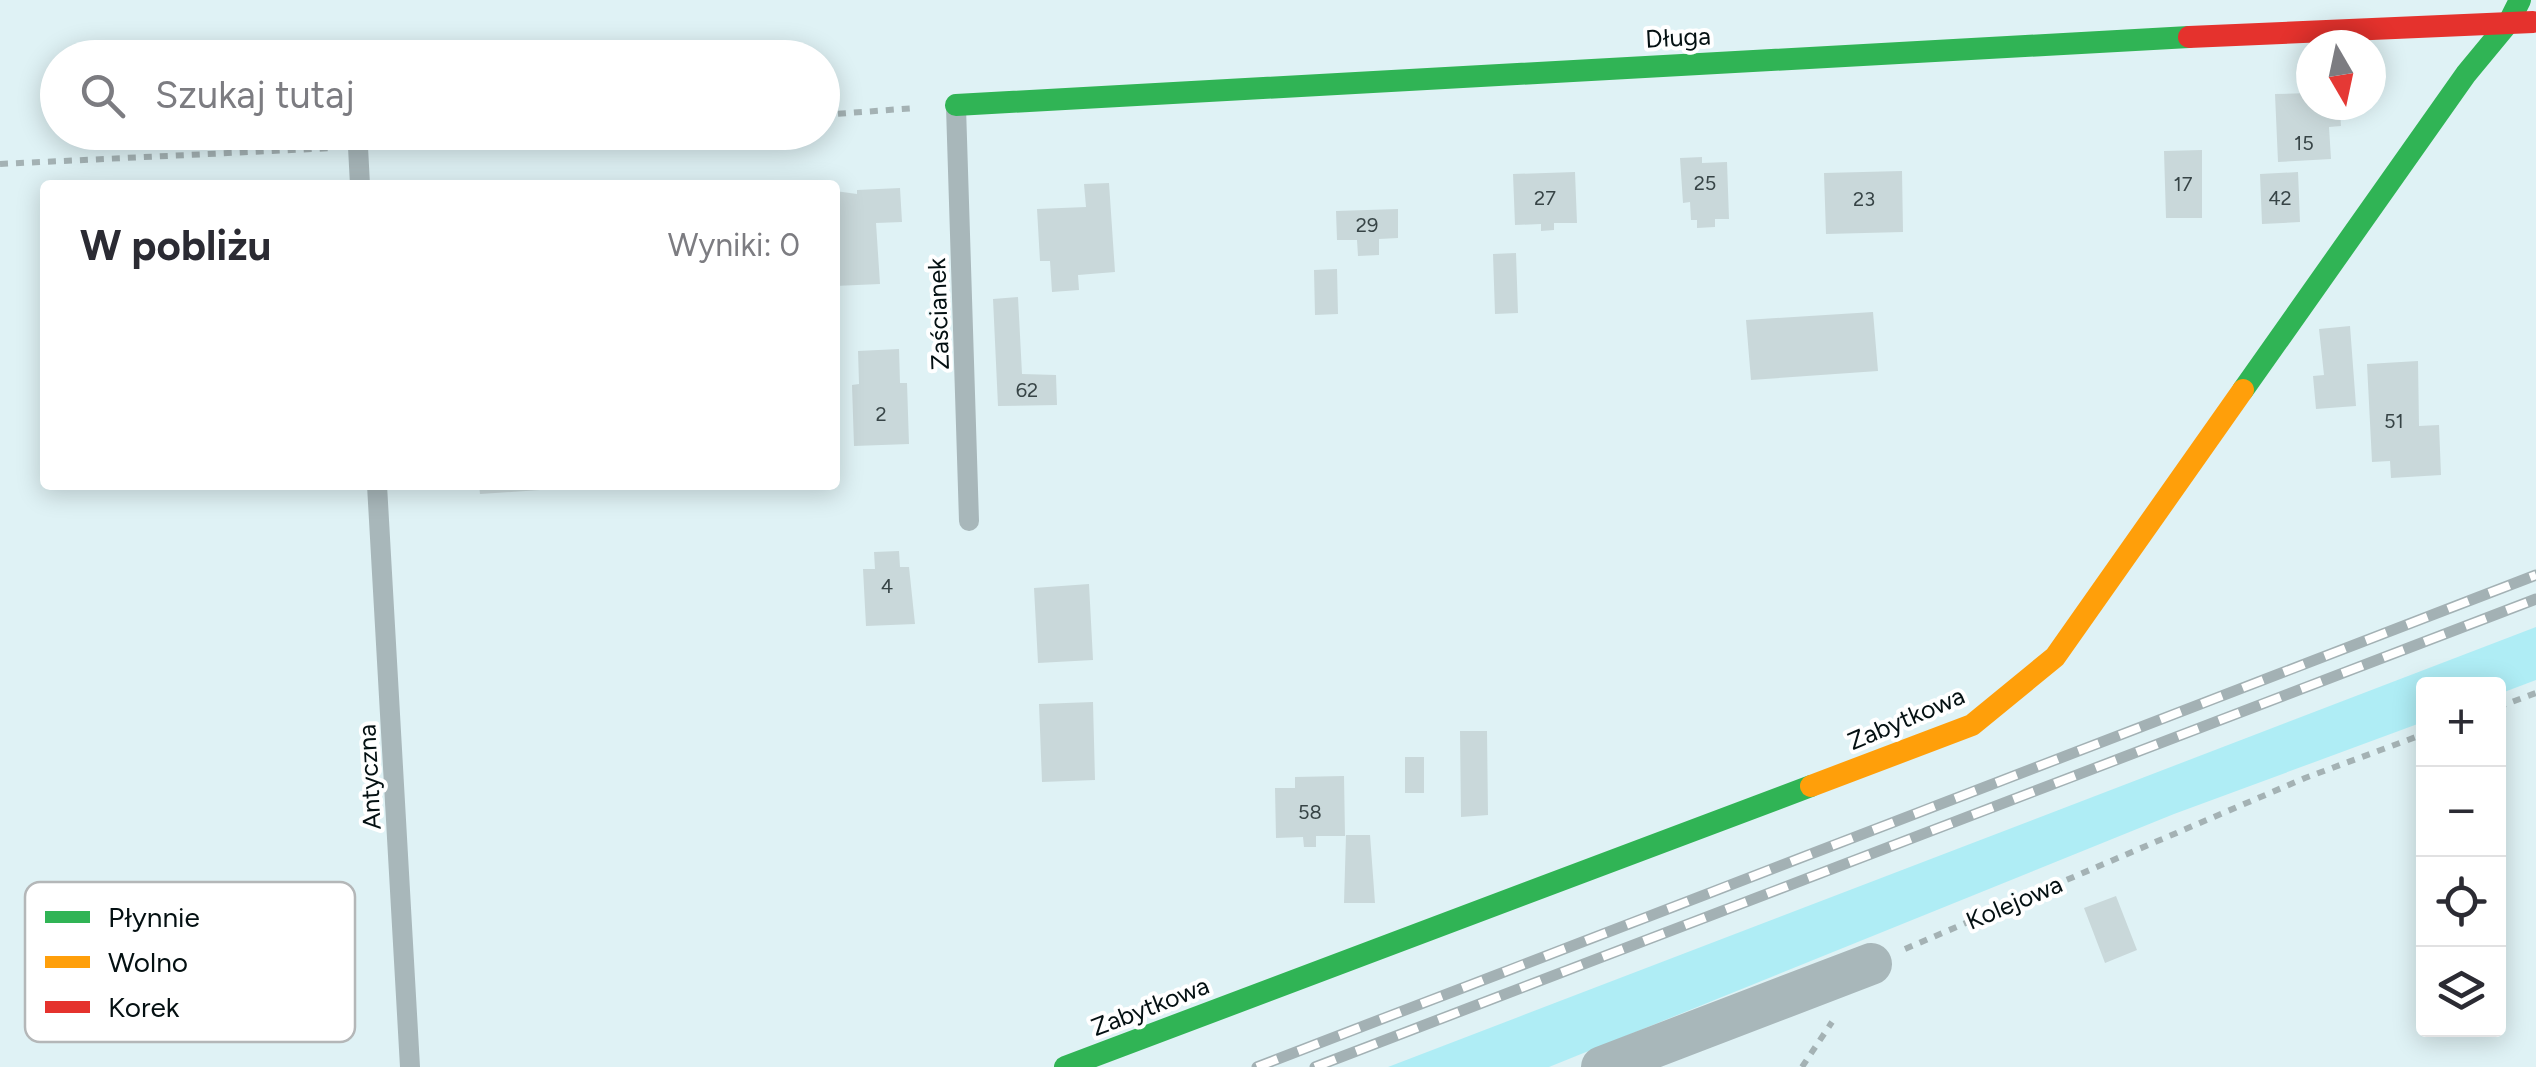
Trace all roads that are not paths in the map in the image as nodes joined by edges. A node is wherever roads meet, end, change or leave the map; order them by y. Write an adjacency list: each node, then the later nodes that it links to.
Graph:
1 (2520, 0): 2 (street, Zabytkowa)
2 (2509, 22): 3 (street, Długa); 4 (street, Długa); 11 (street, Zabytkowa)
3 (2536, 22)
4 (956, 105): 8 (lane, Zaścianek)
5 (358, 150): 6 (lane)
6 (360, 180)
7 (377, 490): 10 (lane, Antyczna)
8 (969, 520)
9 (1871, 964): 12 (street)
10 (410, 1067)
11 (1066, 1067)
12 (1602, 1067)

